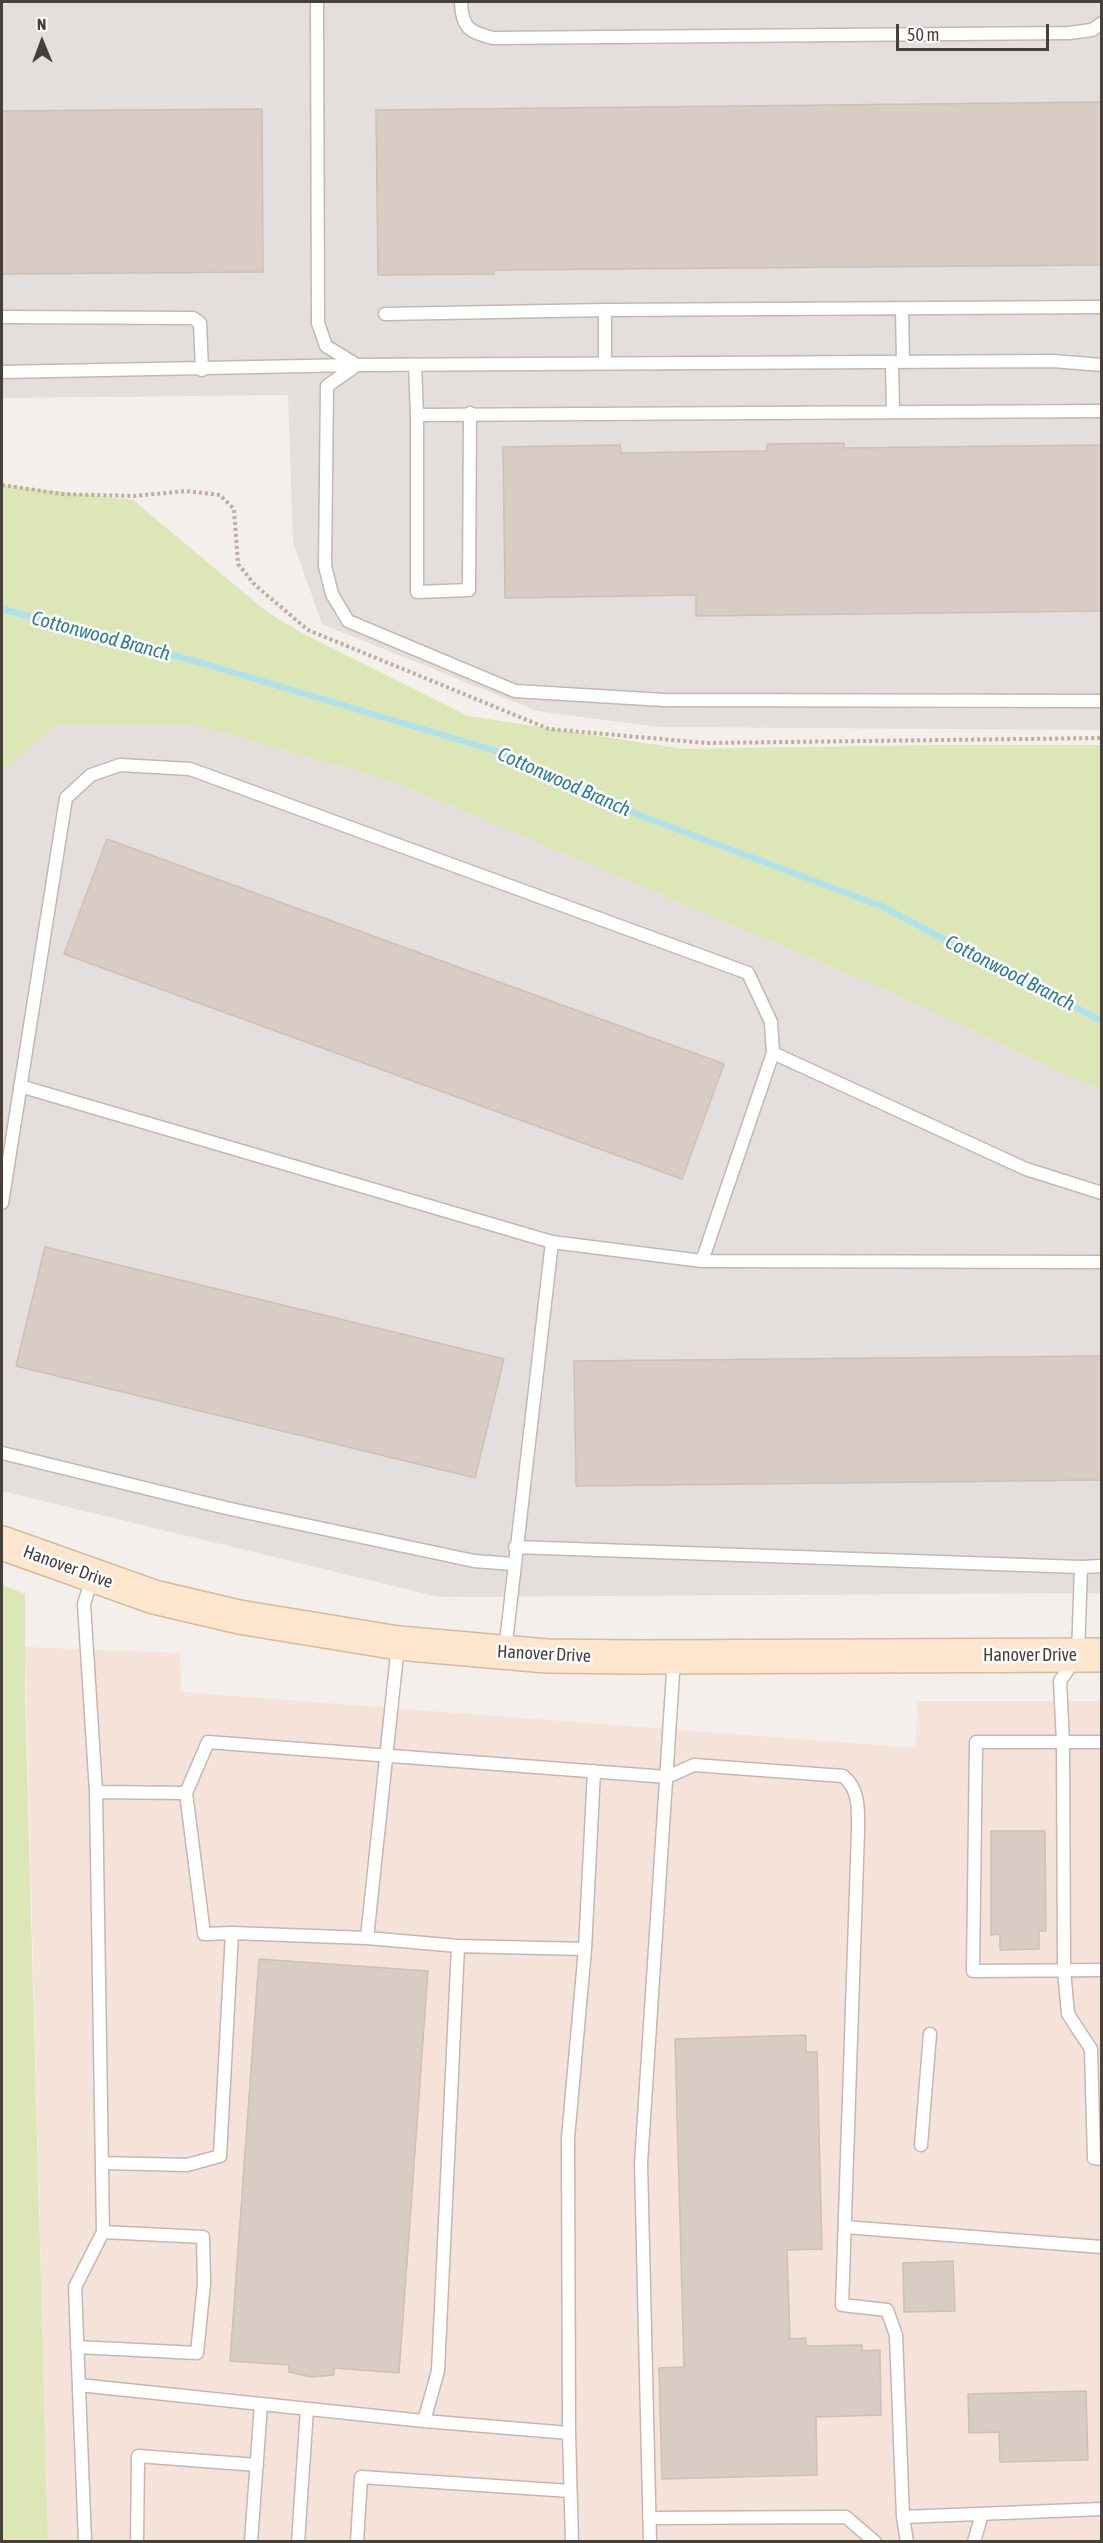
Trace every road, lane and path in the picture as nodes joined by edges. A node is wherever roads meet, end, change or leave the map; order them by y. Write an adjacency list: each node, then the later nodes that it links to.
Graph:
1 (317, 2): 11 (lane)
2 (461, 2): 3 (lane)
3 (1101, 23)
4 (1101, 307): 5 (lane)
5 (902, 308): 6 (lane); 9 (lane)
6 (605, 310): 7 (lane); 10 (lane)
7 (385, 314)
8 (2, 317): 14 (lane)
9 (898, 362): 10 (lane); 13 (lane); 16 (lane)
10 (605, 364): 12 (lane)
11 (357, 365): 12 (lane); 14 (lane); 21 (lane)
12 (415, 365): 19 (lane)
13 (1101, 365)
14 (202, 370): 15 (lane)
15 (2, 372)
16 (893, 411): 17 (lane); 18 (lane)
17 (1101, 411)
18 (470, 413): 19 (lane); 19 (lane)
19 (417, 415)
20 (2, 486): 22 (path)
21 (1101, 701)
22 (1101, 738)
23 (772, 1053): 24 (lane); 25 (lane); 28 (lane)
24 (20, 1086): 26 (lane); 27 (lane)
25 (1101, 1193)
26 (2, 1203)
27 (552, 1242): 28 (lane); 32 (lane)
28 (702, 1261): 29 (lane)
29 (1101, 1262)
30 (2, 1454): 33 (lane)
31 (2, 1543): 36 (street, Hanover Drive)
32 (516, 1547): 33 (lane); 35 (lane)
33 (513, 1564): 38 (lane)
34 (1101, 1566): 35 (lane)
35 (1081, 1567): 39 (lane)
36 (93, 1577): 37 (street, Hanover Drive); 46 (lane)
37 (398, 1643): 38 (street, Hanover Drive); 43 (lane)
38 (504, 1653): 40 (street, Hanover Drive)
39 (1090, 1655): 40 (street, Hanover Drive); 41 (lane)
40 (674, 1657): 45 (lane)
41 (1063, 1742): 42 (lane); 52 (lane); 52 (lane)
42 (1101, 1742)
43 (385, 1757): 44 (lane); 47 (lane); 49 (lane)
44 (594, 1771): 45 (lane); 51 (lane)
45 (667, 1777): 58 (lane); 72 (lane)
46 (96, 1792): 47 (lane); 57 (lane)
47 (186, 1793): 48 (lane)
48 (232, 1933): 49 (lane); 57 (lane)
49 (367, 1938): 50 (lane)
50 (458, 1946): 51 (lane); 65 (lane)
51 (585, 1949): 66 (lane)
52 (1064, 1970): 53 (lane); 56 (lane)
53 (1101, 1970)
54 (930, 2034): 55 (lane)
55 (921, 2145)
56 (1101, 2158)
57 (102, 2163): 59 (lane)
58 (845, 2227): 60 (lane); 71 (lane)
59 (104, 2232): 61 (lane); 61 (lane)
60 (1101, 2247)
61 (77, 2348): 62 (lane)
62 (79, 2385): 63 (lane); 73 (lane)
63 (261, 2404): 64 (lane); 67 (lane)
64 (307, 2409): 65 (lane); 76 (lane)
65 (424, 2421): 66 (lane)
66 (569, 2433): 68 (lane)
67 (257, 2465): 74 (lane); 75 (lane)
68 (570, 2491): 77 (lane); 78 (lane)
69 (1101, 2509): 70 (lane)
70 (982, 2514): 71 (lane); 82 (lane)
71 (903, 2517): 81 (lane)
72 (650, 2518): 79 (lane); 80 (lane)
73 (85, 2541)
74 (137, 2541)
75 (251, 2541)
76 (298, 2541)
77 (357, 2541)
78 (572, 2541)
79 (650, 2541)
80 (875, 2541)
81 (907, 2541)
82 (974, 2541)

